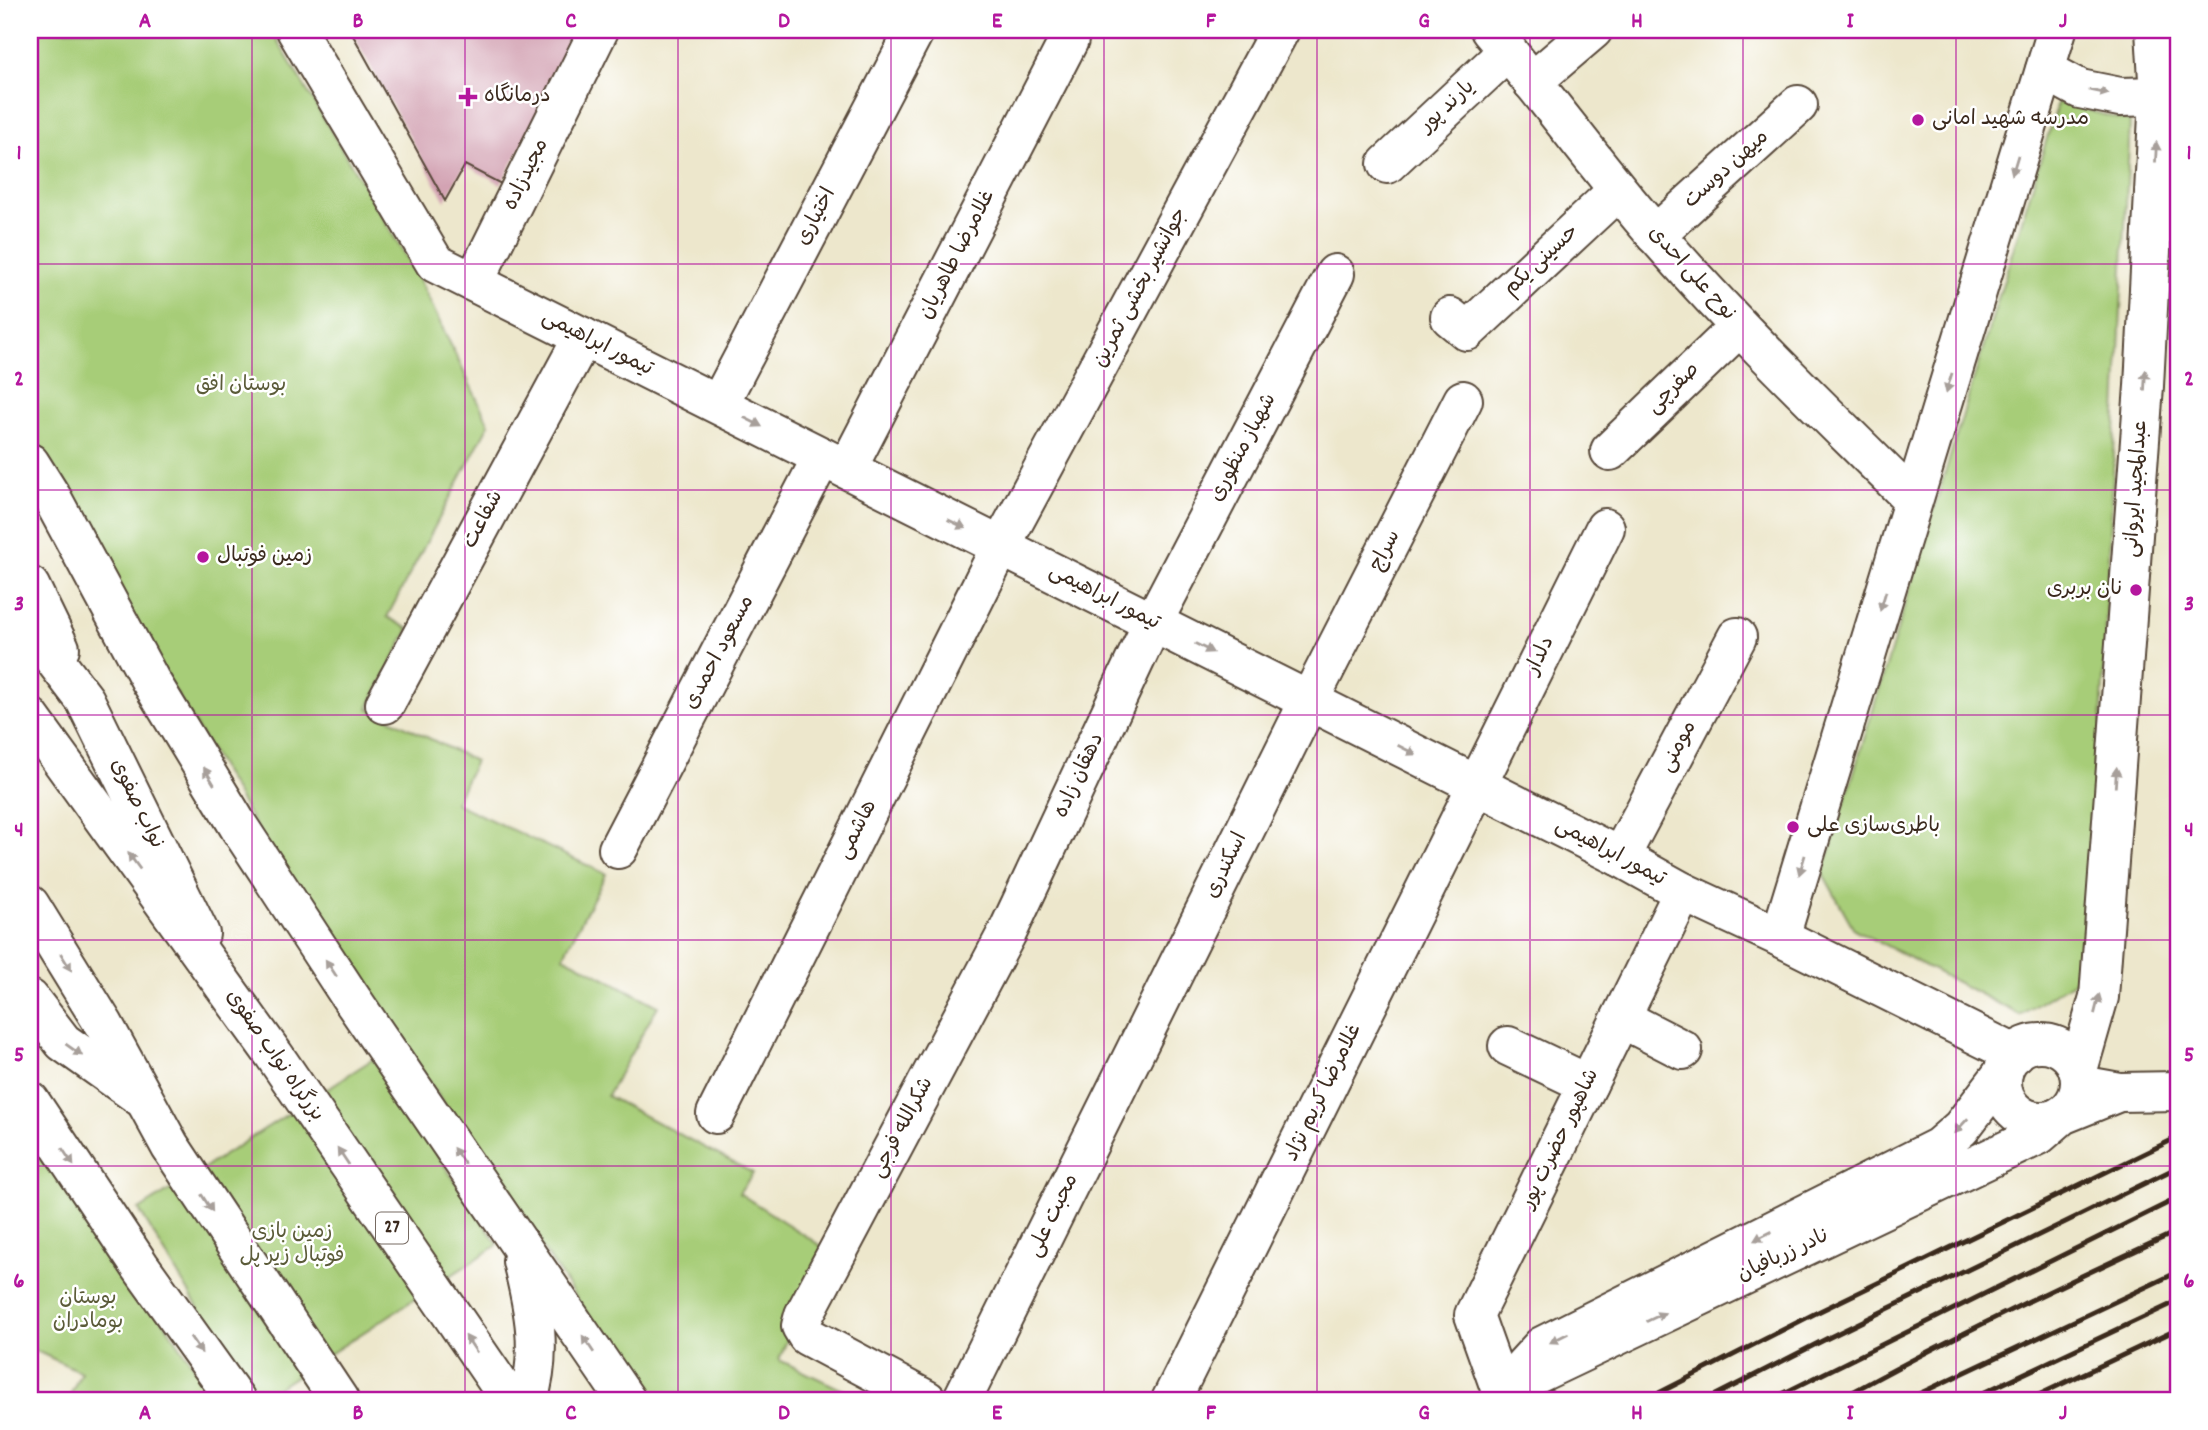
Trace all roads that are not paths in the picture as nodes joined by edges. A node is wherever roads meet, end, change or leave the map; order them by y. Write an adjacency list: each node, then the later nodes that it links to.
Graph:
1 (296, 30): 18 (main road, تیمور ابراهیمی)
2 (599, 30): 18 (main road, مجیدزاده)
3 (915, 30): 23 (main road, اختیاری)
4 (1280, 30): 29 (main road, جوانشیر بخشی ثمرین)
5 (1593, 30): 11 (main road)
6 (2057, 30): 10 (main road)
7 (2155, 30): 12 (main road, عبدالمجید ایروانی)
8 (1069, 40): 26 (main road, غلامرضا طاهریان)
9 (1499, 41): 11 (main road, نوح علی احدی); 14 (main road, یارند پور)
10 (2045, 70): 12 (main road, one-way to 12); 27 (main road, one-way to 27)
11 (1532, 82): 15 (main road, نوح علی احدی)
12 (2159, 96): 53 (main road, عبدالمجید ایروانی, one-way to 12)
13 (1798, 105): 16 (main road, میهن دوست)
14 (1387, 163)
15 (1617, 191): 16 (main road, نوح علی احدی); 19 (main road, حسینی یکم)
16 (1655, 235): 20 (main road, نوح علی احدی)
17 (1335, 274): 31 (main road, شهباز منظوری)
18 (474, 282): 21 (main road, تیمور ابراهیمی)
19 (1459, 324)
20 (1739, 327): 24 (main road, صفرچی); 27 (main road, نوح علی احدی)
21 (583, 337): 23 (main road, تیمور ابراهیمی); 36 (main road, شفاعت)
22 (1462, 400): 35 (main road, سراج)
23 (719, 404): 26 (main road, تیمور ابراهیمی, one-way to 26)
24 (1610, 451)
25 (30, 463): 58 (main road, one-way to 25)
26 (835, 463): 29 (main road, تیمور ابراهیمی, one-way to 29); 39 (main road, مسعود احمدی)
27 (1913, 500): 44 (main road, one-way to 44)
28 (1605, 528): 38 (main road, دلدار)
29 (1001, 546): 31 (main road, تیمور ابراهیمی); 57 (main road, هاشمی)
30 (30, 586): 34 (main road)
31 (1153, 622): 35 (main road, تیمور ابراهیمی, one-way to 35); 43 (main road, دهقان زاده)
32 (30, 628): 34 (main road, نواب صفوی)
33 (1737, 637): 40 (main road, مومنی)
34 (85, 700): 45 (main road, نواب صفوی)
35 (1309, 701): 38 (main road, تیمور ابراهیمی, one-way to 38); 48 (main road, اسکندری)
36 (385, 704)
37 (30, 717): 45 (main road, بزرگراه نواب صفوی / 27, one-way to 37)
38 (1477, 785): 40 (main road, تیمور ابراهیمی); 67 (main road, غلامرضا کریم نژاد)
39 (618, 849)
40 (1620, 857): 41 (main road, تیمور ابراهیمی)
41 (1683, 892): 44 (main road, تیمور ابراهیمی); 47 (main road, شاهپور حضرت پور)
42 (30, 905): 55 (main road, one-way to 55)
43 (1008, 931): 65 (main road, شکرالله فرجی)
44 (1780, 937): 51 (main road, تیمور ابراهیمی)
45 (227, 989): 62 (main road, بزرگراه نواب صفوی / 27, one-way to 45)
46 (30, 999): 55 (main road, one-way to 55)
47 (1620, 1018): 50 (main road); 52 (main road, شاهپور حضرت پور)
48 (1146, 1031): 66 (main road, محبت علی)
49 (1508, 1045): 52 (main road)
50 (1684, 1050)
51 (2009, 1063): 53 (main road); 53 (main road); 59 (main road, نادر زربافیان, one-way to 59)
52 (1588, 1084): 59 (main road, شاهپور حضرت پور)
53 (2074, 1090): 54 (main road); 59 (main road, نادر زربافیان, one-way to 53)
54 (2178, 1091)
55 (142, 1098): 61 (main road, one-way to 61)
56 (30, 1101): 60 (main road, one-way to 60)
57 (716, 1114)
58 (516, 1238): 63 (main road); 64 (main road, one-way to 58)
59 (1491, 1396)
60 (236, 1400)
61 (339, 1400)
62 (510, 1400)
63 (528, 1400)
64 (626, 1400)
65 (928, 1400)
66 (962, 1400)
67 (1171, 1400)

